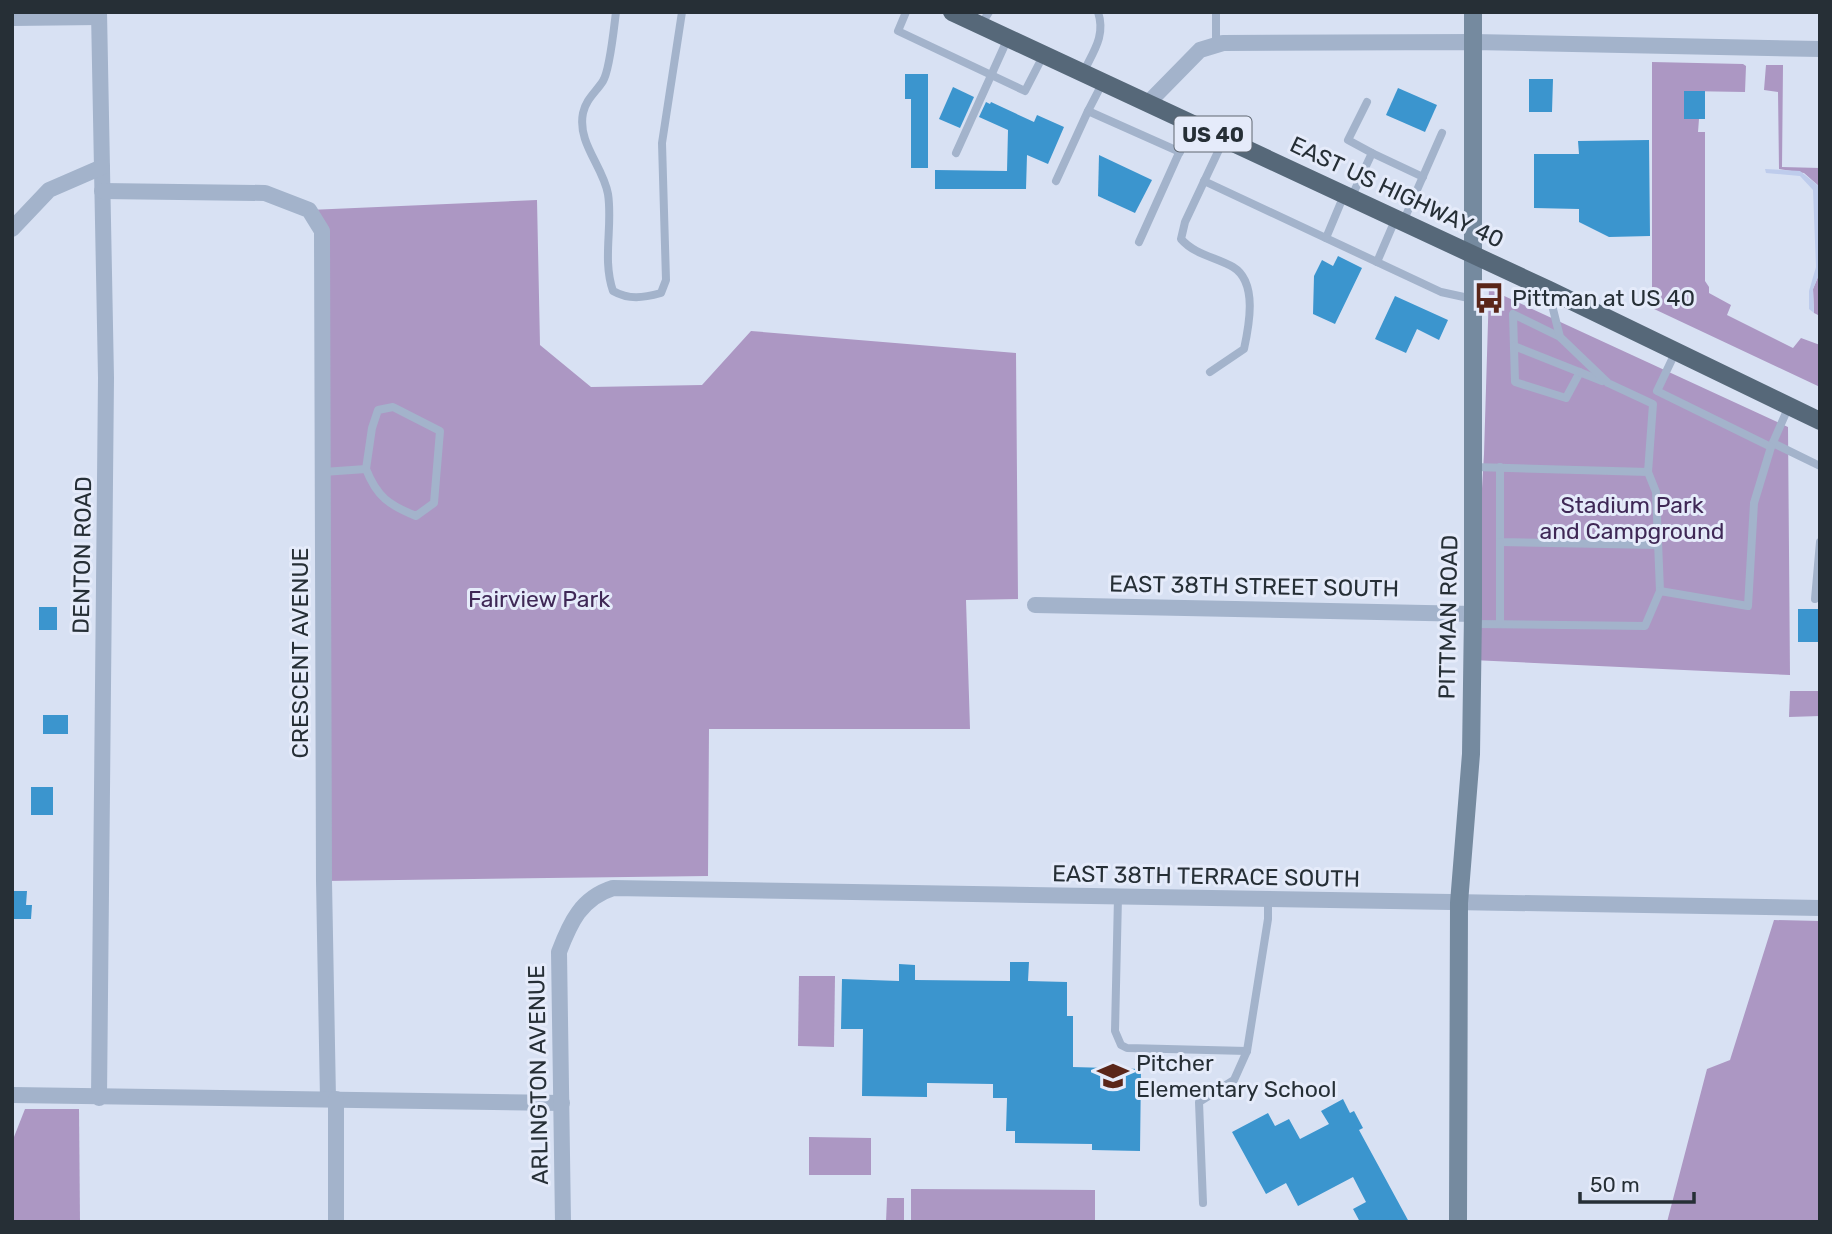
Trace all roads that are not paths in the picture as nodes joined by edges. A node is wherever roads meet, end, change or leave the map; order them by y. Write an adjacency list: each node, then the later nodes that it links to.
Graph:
1 (616, 12): 2 (lane)
2 (682, 12)
3 (906, 12): 17 (lane)
4 (1098, 12): 16 (lane)
5 (1216, 12): 13 (lane)
6 (1473, 12): 12 (street, PITTMAN ROAD)
7 (956, 13): 10 (main road, EAST US HIGHWAY 40 / US 40)
8 (99, 15): 9 (street); 28 (street, DENTON ROAD)
9 (12, 18)
10 (985, 19): 11 (main road, EAST US HIGHWAY 40 / US 40)
11 (1008, 38): 15 (main road, EAST US HIGHWAY 40 / US 40); 17 (lane)
12 (1473, 42): 13 (street); 14 (street); 38 (street, PITTMAN ROAD)
13 (1216, 46): 20 (street)
14 (1820, 49)
15 (1043, 56): 16 (main road, EAST US HIGHWAY 40 / US 40); 17 (lane)
16 (1083, 73): 18 (main road, EAST US HIGHWAY 40 / US 40)
17 (992, 74): 26 (lane)
18 (1104, 82): 20 (main road, EAST US HIGHWAY 40 / US 40); 21 (lane)
19 (1367, 102): 27 (lane)
20 (1148, 103): 22 (main road, EAST US HIGHWAY 40 / US 40)
21 (1088, 111): 25 (lane); 30 (lane)
22 (1192, 124): 24 (main road, EAST US HIGHWAY 40 / US 40); 25 (lane)
23 (1442, 133): 29 (lane)
24 (1224, 139): 31 (lane); 33 (main road, EAST US HIGHWAY 40 / US 40)
25 (1180, 152): 37 (lane)
26 (956, 153)
27 (1372, 153): 29 (lane); 33 (lane)
28 (102, 167): 32 (street, DENTON ROAD); 35 (street)
29 (1423, 177): 34 (lane)
30 (1056, 181)
31 (1204, 181): 36 (lane); 45 (lane)
32 (102, 191): 57 (street, CRESCENT AVENUE); 74 (street, DENTON ROAD)
33 (1348, 196): 34 (main road, EAST US HIGHWAY 40 / US 40); 36 (lane)
34 (1399, 220): 38 (main road, EAST US HIGHWAY 40 / US 40); 39 (lane)
35 (12, 229)
36 (1326, 238): 39 (lane)
37 (1139, 242)
38 (1475, 255): 40 (main road, EAST US HIGHWAY 40 / US 40); 41 (street, PITTMAN ROAD)
39 (1377, 262): 41 (lane)
40 (1549, 290): 42 (lane); 44 (main road, EAST US HIGHWAY 40 / US 40)
41 (1475, 300): 54 (street, PITTMAN ROAD)
42 (1560, 337): 43 (lane); 47 (lane)
43 (1514, 346): 46 (lane); 46 (lane)
44 (1676, 351): 48 (lane); 50 (main road, EAST US HIGHWAY 40 / US 40)
45 (1210, 372)
46 (1580, 372): 47 (lane)
47 (1608, 383): 49 (lane)
48 (1657, 391): 49 (lane); 52 (lane)
49 (1653, 404): 58 (lane)
50 (1790, 406): 51 (main road, EAST US HIGHWAY 40 / US 40); 52 (lane)
51 (1820, 421)
52 (1772, 445): 53 (lane); 62 (lane)
53 (1820, 466)
54 (1474, 467): 55 (lane); 65 (street, PITTMAN ROAD)
55 (1500, 467): 58 (lane); 59 (lane)
56 (366, 470): 56 (lane); 57 (lane)
57 (323, 472): 75 (street, CRESCENT AVENUE)
58 (1648, 472): 61 (lane)
59 (1500, 542): 61 (lane); 66 (lane)
60 (1820, 542): 63 (lane)
61 (1658, 545): 62 (lane)
62 (1660, 591): 66 (lane)
63 (1815, 599)
64 (1035, 605): 65 (street, EAST 38TH STREET SOUTH)
65 (1473, 619): 66 (lane); 70 (street, PITTMAN ROAD)
66 (1500, 624)
67 (594, 897): 68 (street, EAST 38TH TERRACE SOUTH); 76 (street, ARLINGTON AVENUE)
68 (1118, 897): 69 (street, EAST 38TH TERRACE SOUTH); 72 (lane)
69 (1268, 900): 70 (street, EAST 38TH TERRACE SOUTH); 72 (lane)
70 (1459, 903): 71 (street, EAST 38TH TERRACE SOUTH); 80 (street, PITTMAN ROAD)
71 (1820, 908)
72 (1247, 1051): 77 (lane)
73 (12, 1095): 74 (street)
74 (99, 1098): 75 (street)
75 (332, 1099): 76 (street); 78 (street, CRESCENT AVENUE)
76 (562, 1103): 79 (street, ARLINGTON AVENUE)
77 (1203, 1203)
78 (337, 1222)
79 (563, 1222)
80 (1458, 1222)

